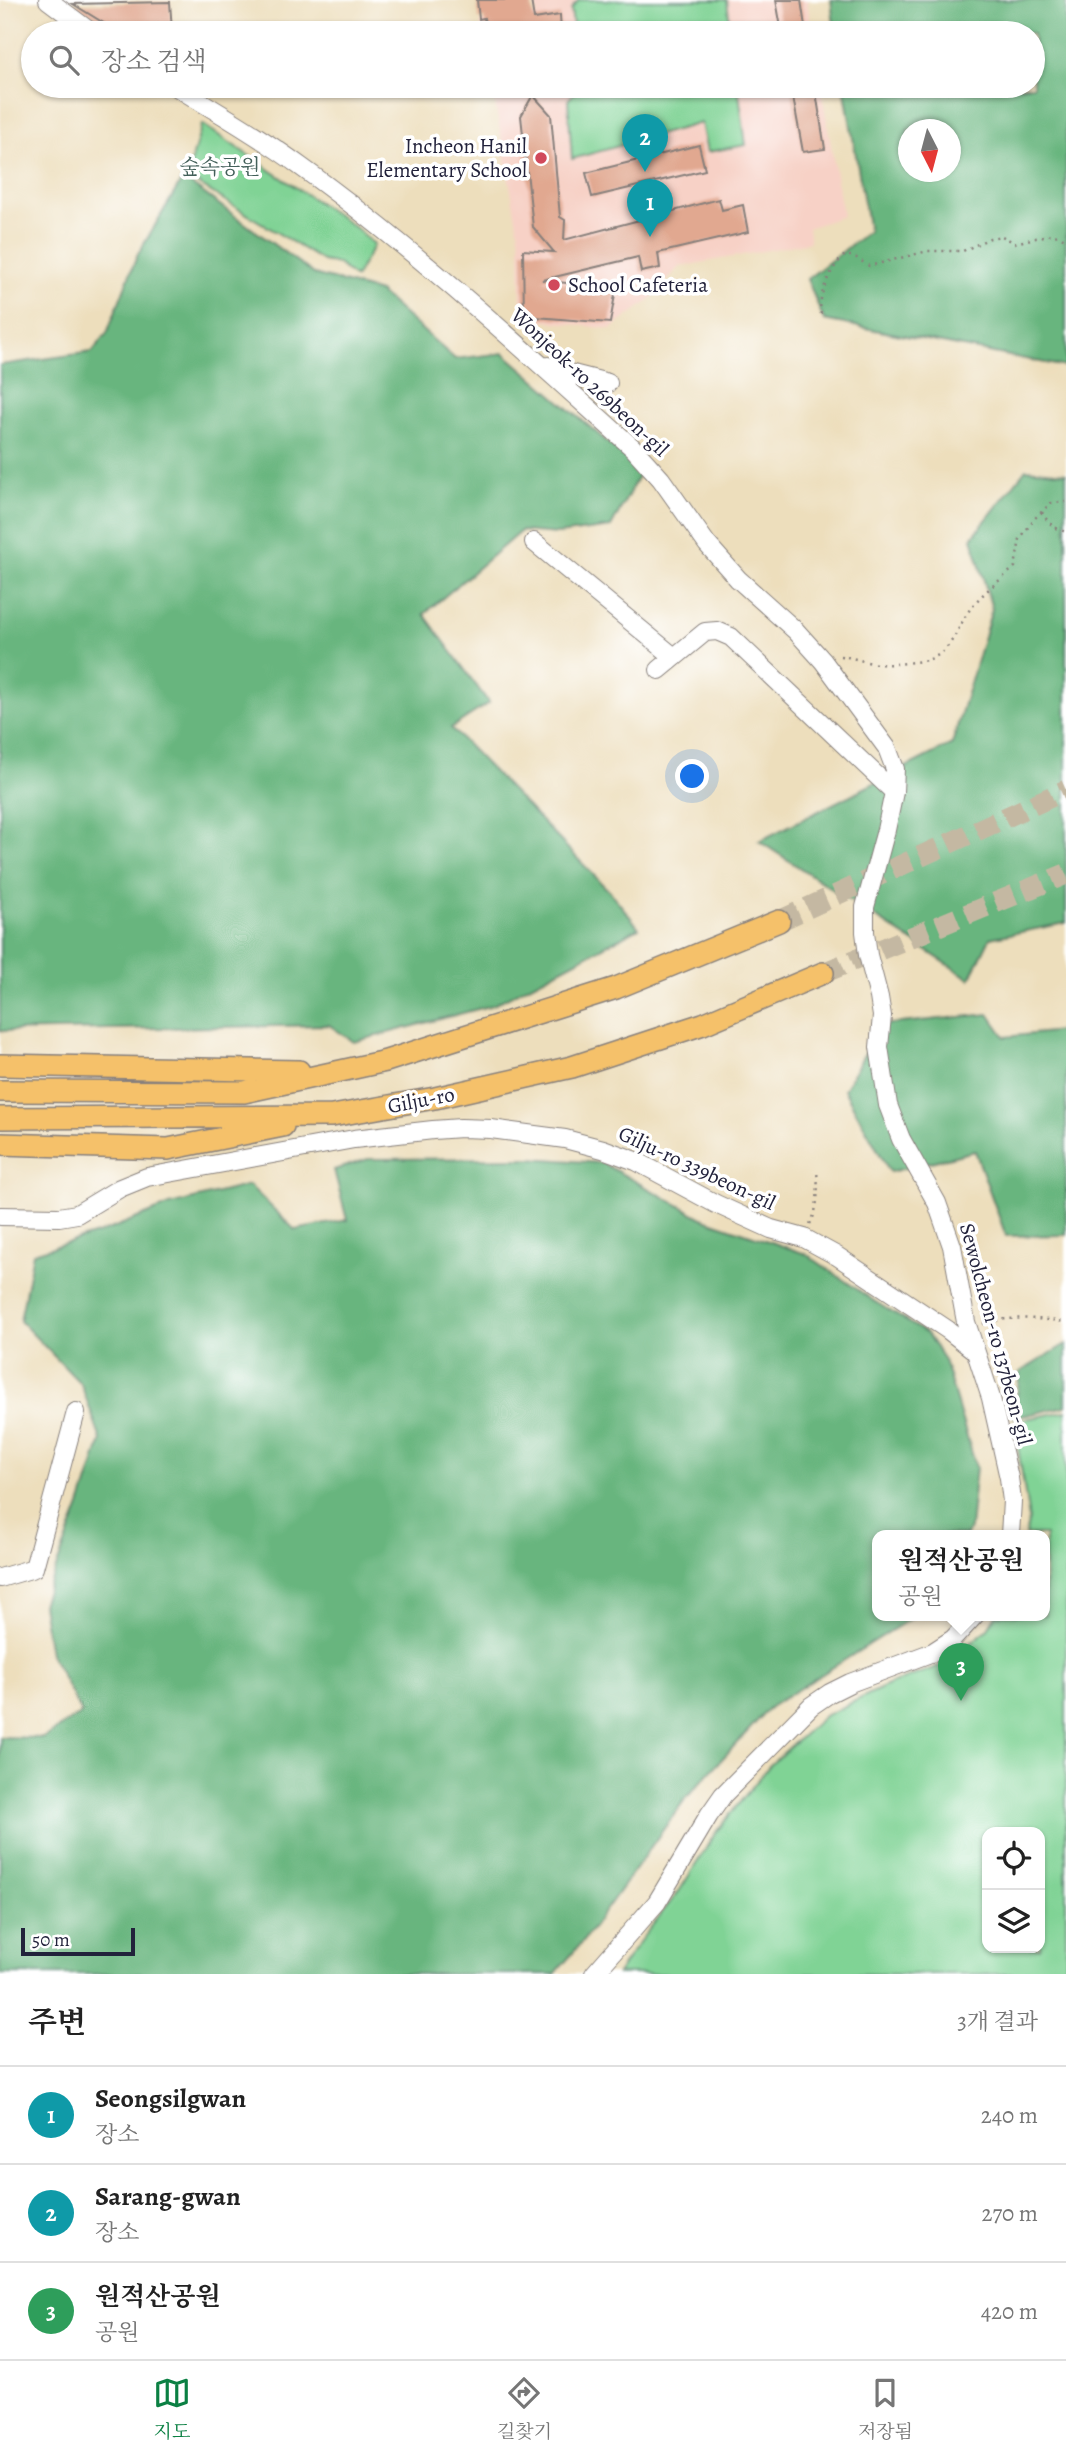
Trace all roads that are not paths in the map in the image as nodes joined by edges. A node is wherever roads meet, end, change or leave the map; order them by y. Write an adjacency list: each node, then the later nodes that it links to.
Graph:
1 (48, 0): 2 (street)
2 (76, 21)
3 (195, 98): 4 (street, Wonjeok-ro 269beon-gil)
4 (537, 361): 5 (street); 9 (street, Wonjeok-ro 269beon-gil)
5 (608, 383)
6 (534, 542): 7 (street)
7 (674, 657): 8 (street); 9 (street)
8 (659, 670)
9 (894, 792): 10 (street, Wonjeok-ro 269beon-gil)
10 (864, 907): 20 (street, Sewolcheon-ro 137beon-gil)
11 (779, 921): 14 (main road)
12 (823, 973): 16 (main road, Gilju-ro)
13 (0, 1065): 14 (main road)
14 (336, 1072): 15 (main road)
15 (0, 1091)
16 (332, 1116): 17 (main road, Gilju-ro); 18 (main road)
17 (0, 1118)
18 (0, 1144)
19 (0, 1216): 20 (street, Gilju-ro 339beon-gil)
20 (975, 1351): 22 (street, Sewolcheon-ro 137beon-gil)
21 (76, 1412): 23 (street)
22 (1010, 1530)
23 (0, 1578)
24 (970, 1621): 25 (street)
25 (594, 1974)

